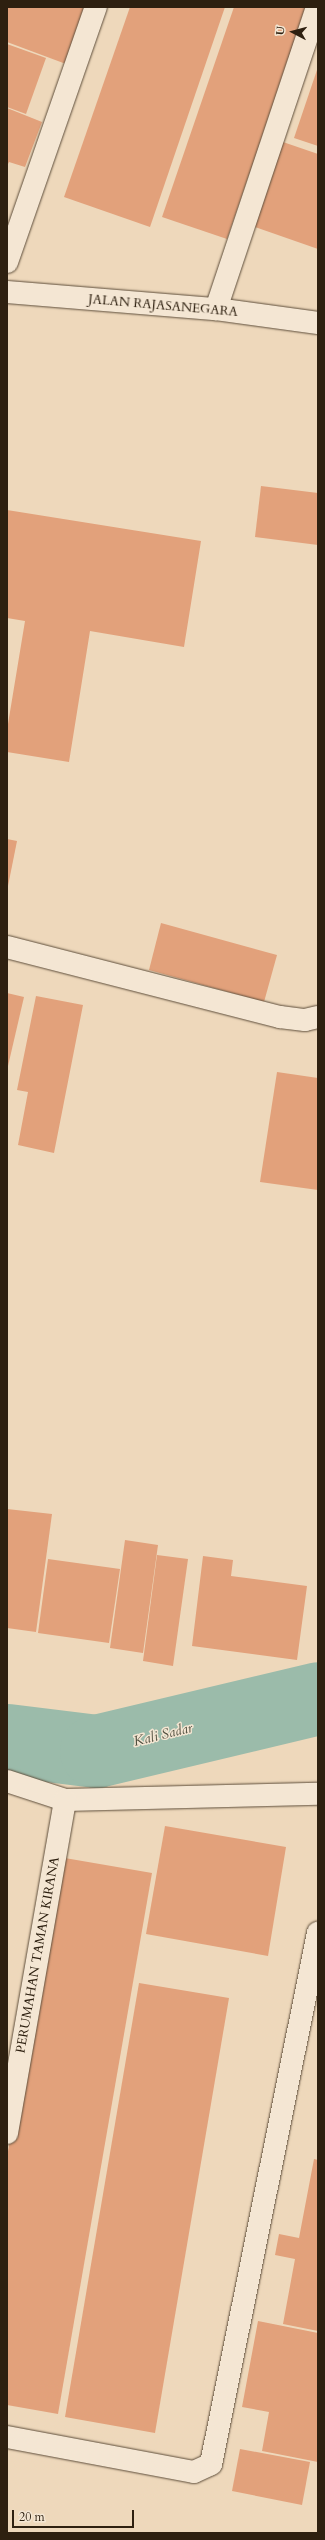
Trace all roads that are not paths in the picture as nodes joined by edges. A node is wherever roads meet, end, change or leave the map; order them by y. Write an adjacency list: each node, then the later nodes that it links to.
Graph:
1 (96, 7): 3 (street)
2 (317, 7): 5 (street)
3 (7, 262)
4 (7, 292): 5 (street, JALAN RAJASANEGARA)
5 (216, 309): 6 (street, JALAN RAJASANEGARA)
6 (318, 323)
7 (7, 947): 8 (street)
8 (318, 1017)
9 (7, 1781): 11 (street)
10 (318, 1794): 11 (street)
11 (65, 1800): 13 (street, PERUMAHAN TAMAN KIRANA)
12 (318, 1933): 14 (street)
13 (7, 2133)
14 (7, 2437)

